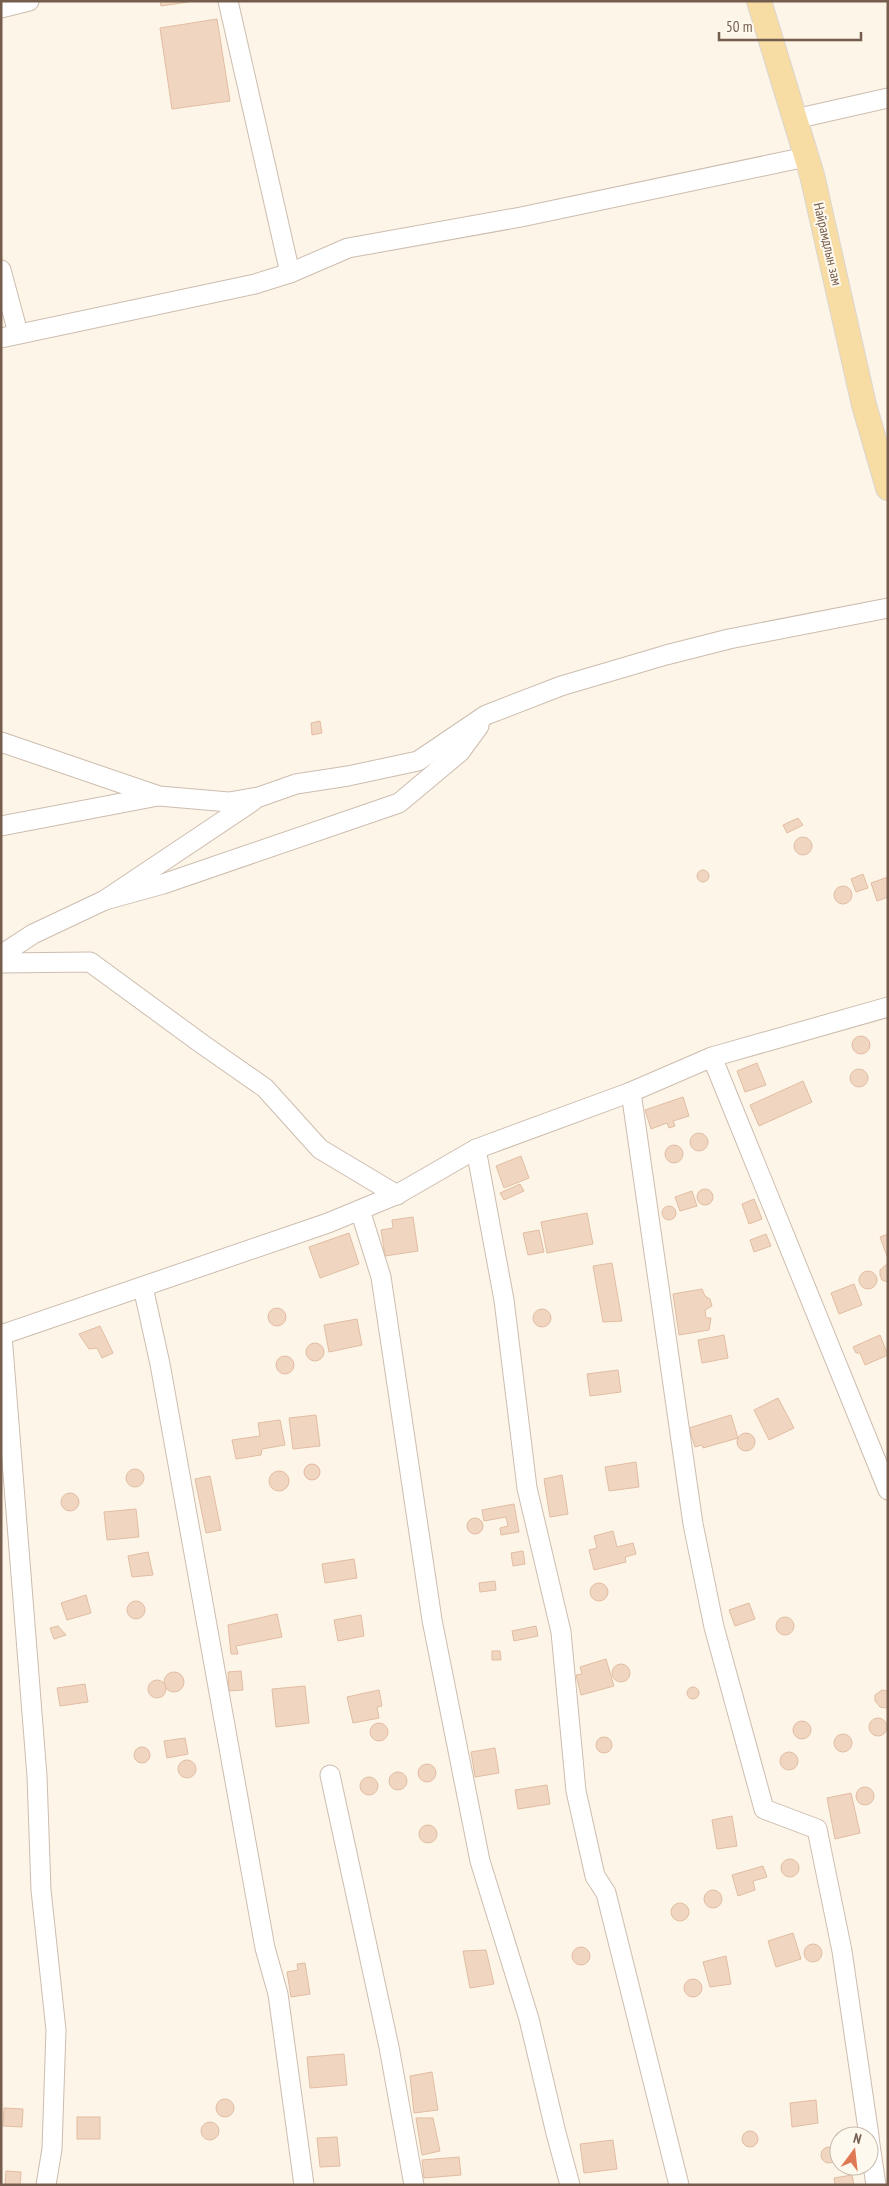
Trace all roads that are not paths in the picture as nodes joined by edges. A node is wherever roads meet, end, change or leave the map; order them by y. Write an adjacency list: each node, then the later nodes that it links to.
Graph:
1 (29, 1): 4 (street)
2 (228, 1): 9 (street)
3 (759, 1): 6 (main road, Найрамдлын зам)
4 (1, 8)
5 (888, 98): 6 (street)
6 (795, 119): 7 (main road, Найрамдлын зам)
7 (806, 157): 9 (street); 11 (main road, Найрамдлын зам)
8 (1, 270): 10 (street)
9 (290, 273): 10 (street)
10 (10, 335)
11 (888, 488)
12 (888, 608): 13 (street)
13 (486, 715): 16 (street); 18 (street)
14 (1, 742): 15 (street)
15 (159, 796): 16 (street); 17 (street)
16 (259, 797): 18 (street)
17 (1, 826)
18 (105, 900): 19 (street)
19 (1, 955)
20 (1, 963): 25 (street)
21 (888, 1007): 22 (street)
22 (712, 1057): 23 (street); 29 (street)
23 (631, 1092): 24 (street); 31 (street)
24 (476, 1149): 25 (street); 36 (street)
25 (397, 1195): 26 (street)
26 (360, 1210): 27 (street); 35 (street)
27 (143, 1287): 28 (street); 33 (street)
28 (2, 1335): 32 (street)
29 (888, 1490)
30 (330, 1775): 34 (street)
31 (867, 2126)
32 (46, 2185)
33 (304, 2185)
34 (414, 2185)
35 (570, 2185)
36 (679, 2185)

